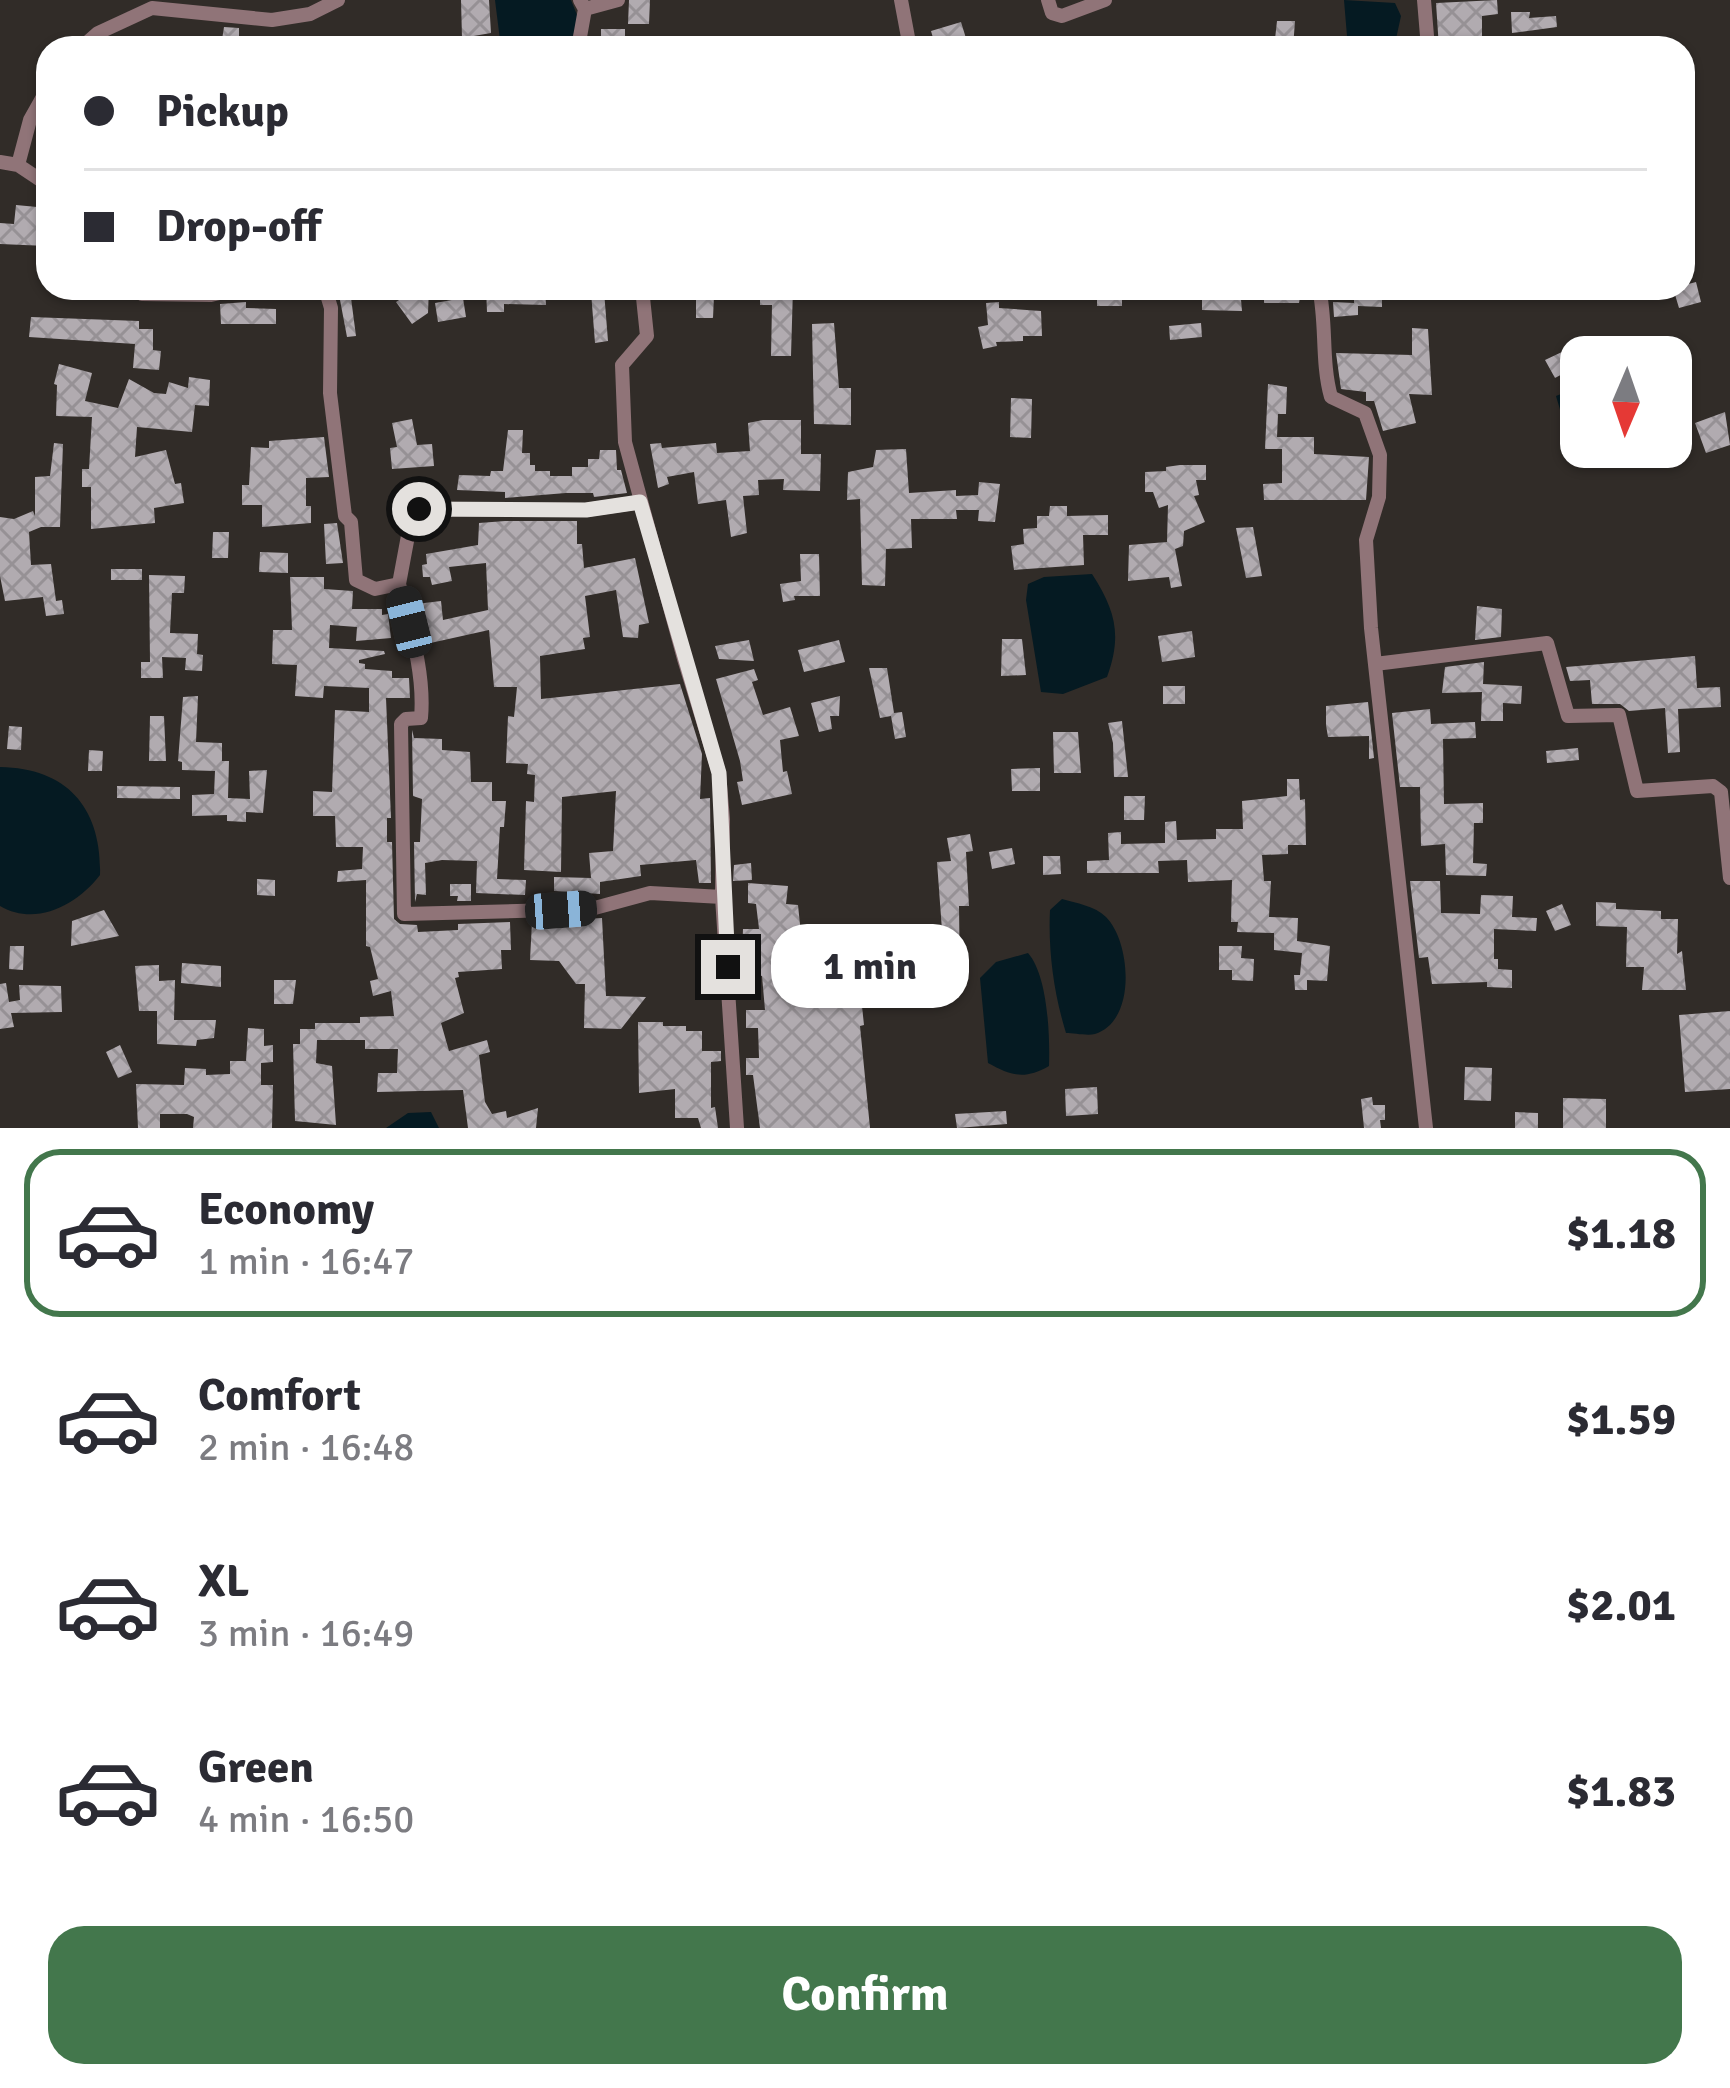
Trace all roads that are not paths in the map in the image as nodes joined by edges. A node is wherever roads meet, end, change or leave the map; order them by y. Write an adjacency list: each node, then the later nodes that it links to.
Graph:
1 (338, 0): 8 (street)
2 (618, 0): 7 (street)
3 (901, 0): 10 (street)
4 (1048, 0): 5 (street)
5 (1105, 0)
6 (1424, 0): 11 (street)
7 (582, 4): 9 (street)
8 (95, 36)
9 (579, 36)
10 (908, 36)
11 (1427, 36)
12 (36, 110): 14 (street)
13 (0, 162): 14 (street)
14 (18, 165): 15 (street)
15 (36, 177)
16 (329, 300): 20 (street)
17 (643, 300): 19 (street)
18 (1322, 300): 21 (street)
19 (640, 502): 20 (street); 23 (street)
20 (399, 584): 23 (street)
21 (1375, 664): 22 (street); 25 (street)
22 (1730, 878)
23 (722, 897): 24 (street)
24 (737, 1128)
25 (1426, 1128)

